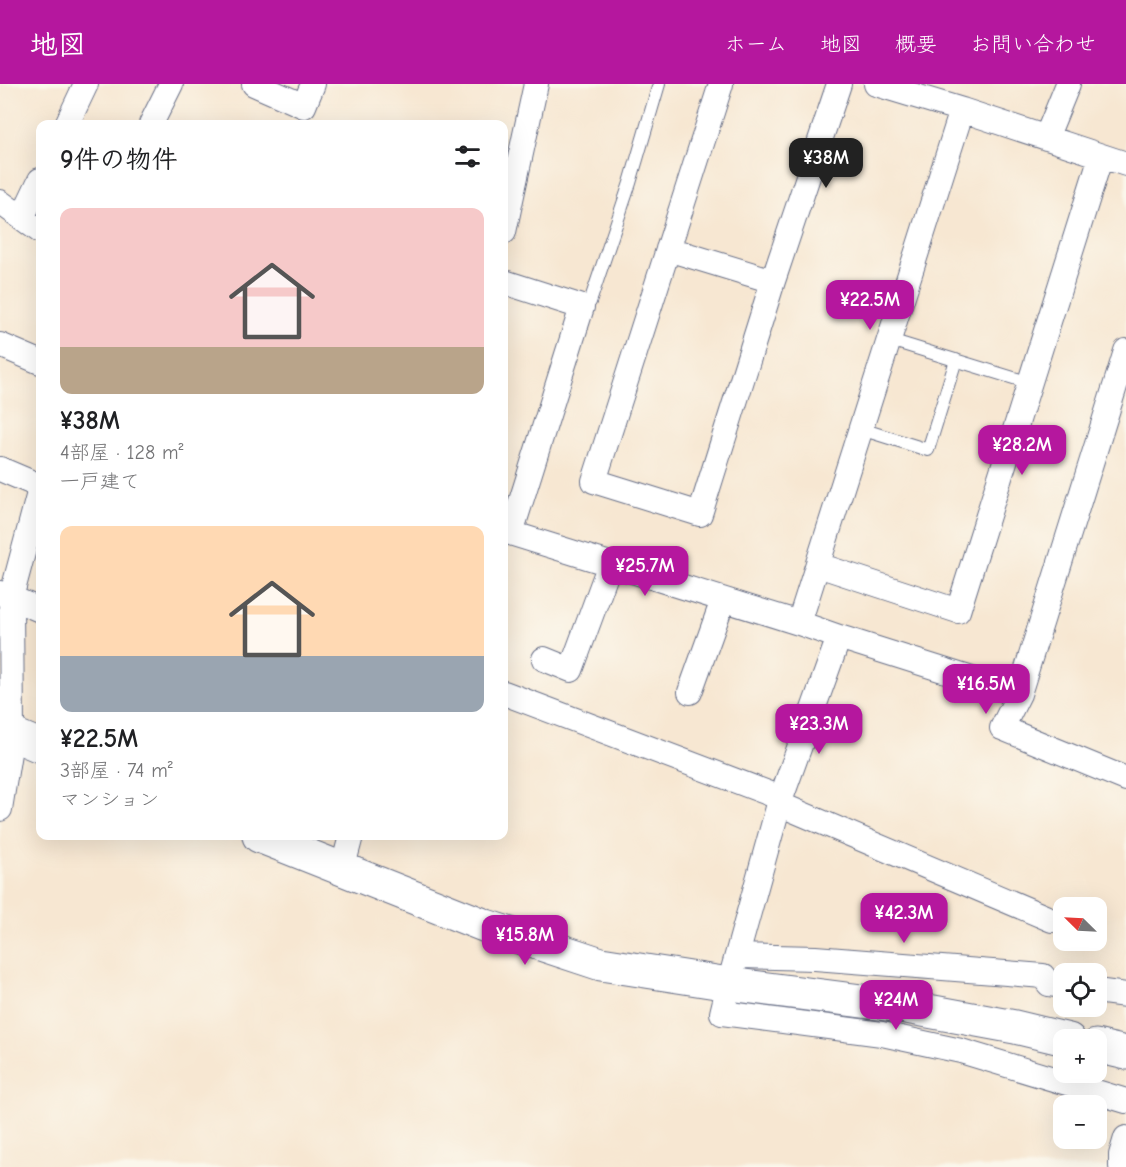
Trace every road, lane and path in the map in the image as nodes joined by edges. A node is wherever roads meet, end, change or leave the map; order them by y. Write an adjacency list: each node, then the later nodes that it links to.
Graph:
1 (86, 84): 12 (street)
2 (171, 84): 13 (street)
3 (254, 84): 4 (street)
4 (313, 84)
5 (536, 84): 19 (street)
6 (659, 84): 24 (lane)
7 (722, 84): 21 (street)
8 (838, 84): 22 (street)
9 (876, 84): 11 (street)
10 (1068, 84): 14 (street)
11 (962, 110): 14 (street); 25 (street)
12 (69, 120)
13 (153, 120)
14 (1046, 138): 15 (street)
15 (1101, 156): 16 (street); 30 (street)
16 (1126, 164)
17 (0, 202): 20 (street)
18 (36, 202): 20 (street)
19 (508, 214)
20 (32, 224)
21 (668, 249): 22 (street); 22 (street)
22 (773, 281)
23 (508, 283): 24 (street)
24 (582, 308): 35 (street)
25 (890, 340): 29 (lane); 31 (street)
26 (0, 345): 28 (street)
27 (1126, 351): 46 (street)
28 (36, 360)
29 (956, 360): 30 (lane); 31 (lane)
30 (1030, 383): 38 (street)
31 (861, 429): 38 (street)
32 (0, 469): 33 (street)
33 (36, 486)
34 (36, 501): 39 (street)
35 (508, 529)
36 (508, 532): 37 (street)
37 (610, 564): 40 (street); 44 (street)
38 (818, 565): 42 (street)
39 (6, 596): 41 (street); 48 (street)
40 (723, 600): 42 (street); 45 (street)
41 (36, 608)
42 (799, 623): 43 (street)
43 (839, 637): 46 (street); 50 (street)
44 (544, 659)
45 (690, 692)
46 (1019, 694): 49 (street)
47 (508, 695): 50 (street)
48 (17, 736): 51 (street)
49 (1126, 778)
50 (780, 801): 55 (street); 56 (street)
51 (0, 809)
52 (269, 840): 54 (street)
53 (350, 840): 54 (street)
54 (342, 870): 56 (street)
55 (1052, 920)
56 (733, 970): 57 (street); 60 (street); 63 (street)
57 (1053, 985)
58 (1107, 992): 59 (street)
59 (1126, 995)
60 (1053, 1036)
61 (1107, 1049): 62 (street)
62 (1126, 1053)
63 (1126, 1101)
64 (1126, 1138): 65 (street)
65 (1121, 1167)

